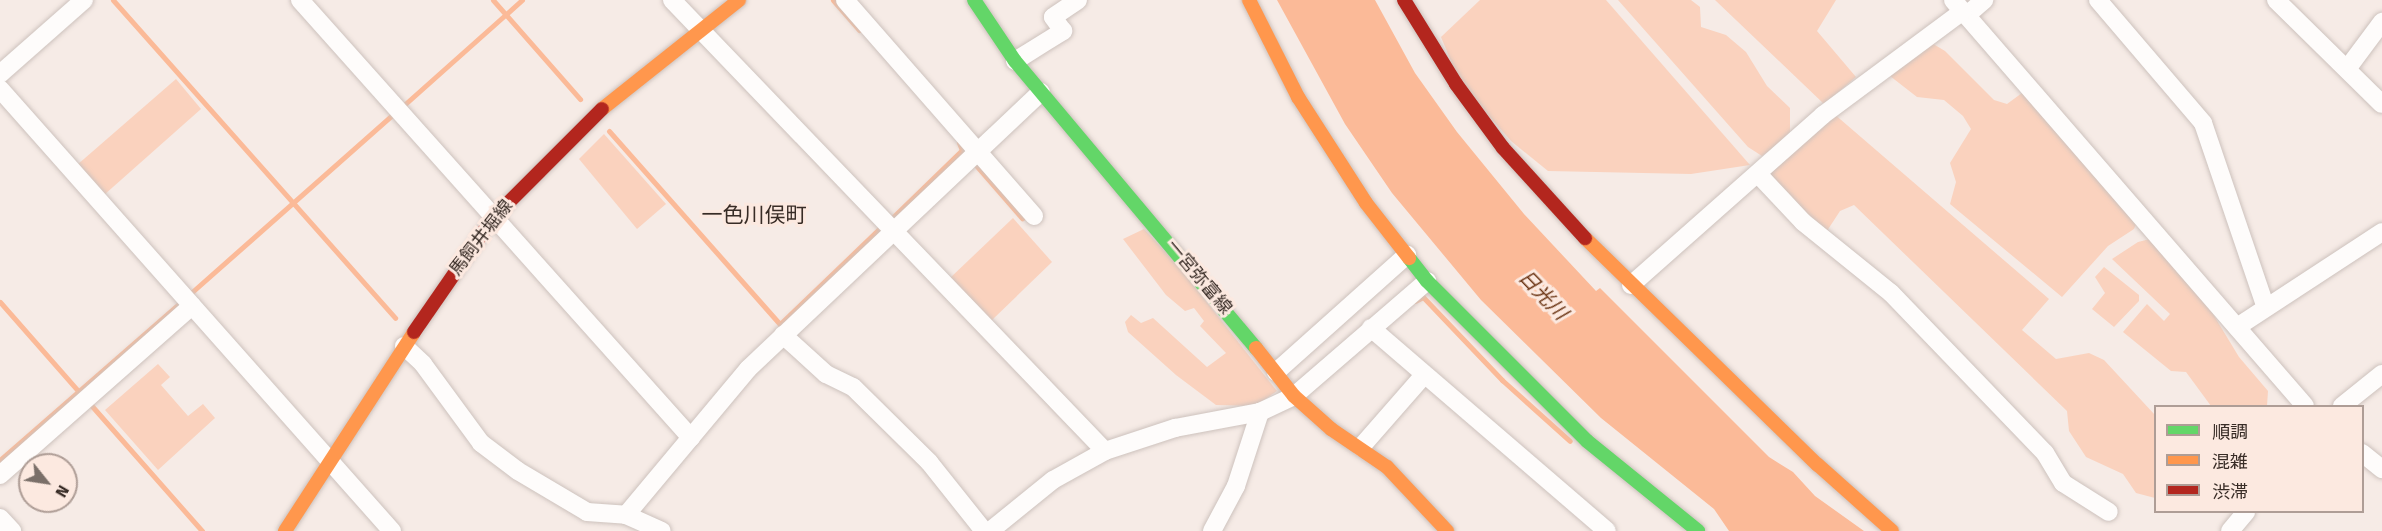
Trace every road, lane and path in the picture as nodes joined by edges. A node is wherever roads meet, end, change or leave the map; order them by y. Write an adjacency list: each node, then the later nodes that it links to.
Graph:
1 (84, 0): 18 (street)
2 (300, 0): 25 (street)
3 (672, 0): 15 (street)
4 (739, 0): 15 (main road, 馬飼井堀線)
5 (844, 0): 22 (street)
6 (974, 0): 16 (main road, 一宮弥富線)
7 (1078, 0): 16 (street)
8 (1250, 0): 28 (main road)
9 (1404, 0): 30 (main road)
10 (1984, 0): 13 (street)
11 (2098, 0): 32 (street)
12 (2276, 0): 17 (street)
13 (1961, 9): 23 (street); 33 (street)
14 (2382, 22): 17 (street)
15 (699, 30): 25 (main road, 馬飼井堀線); 26 (street)
16 (1016, 61): 20 (main road, 一宮弥富線)
17 (2347, 69): 21 (street)
18 (0, 74)
19 (0, 89): 31 (street)
20 (1041, 92): 22 (street); 37 (main road, 一宮弥富線)
21 (2382, 104)
22 (976, 149): 24 (street); 26 (street)
23 (1758, 174): 30 (street); 51 (street)
24 (1034, 216)
25 (493, 218): 36 (main road, 馬飼井堀線); 44 (street)
26 (893, 230): 35 (street); 46 (street)
27 (2382, 232): 32 (street)
28 (1407, 255): 29 (main road); 37 (street)
29 (1427, 281): 34 (street); 64 (main road)
30 (1631, 285): 65 (main road)
31 (192, 306): 48 (street); 50 (street)
32 (2266, 308): 33 (street)
33 (2237, 327): 41 (street)
34 (1371, 328): 39 (street); 40 (street)
35 (783, 335): 44 (street); 59 (street)
36 (404, 346): 48 (main road, 馬飼井堀線); 53 (street)
37 (1276, 372): 40 (main road, 一宮弥富線)
38 (2382, 374): 42 (street)
39 (1425, 375): 45 (street); 63 (street)
40 (1294, 396): 43 (street); 45 (main road, 一宮弥富線)
41 (2305, 405)
42 (2343, 405)
43 (1260, 412): 46 (street); 61 (street)
44 (691, 438): 53 (street)
45 (1361, 447): 62 (main road, 一宮弥富線)
46 (1105, 451): 60 (street)
47 (2364, 455): 49 (street)
48 (329, 462): 56 (main road, 馬飼井堀線); 57 (street)
49 (2382, 469)
50 (0, 475)
51 (2109, 512)
52 (2245, 513): 66 (street)
53 (626, 515): 58 (street)
54 (0, 518): 55 (street)
55 (12, 531)
56 (285, 531)
57 (392, 531)
58 (662, 531)
59 (984, 531)
60 (990, 531)
61 (1212, 531)
62 (1447, 531)
63 (1607, 531)
64 (1698, 531)
65 (1892, 531)
66 (2230, 531)

